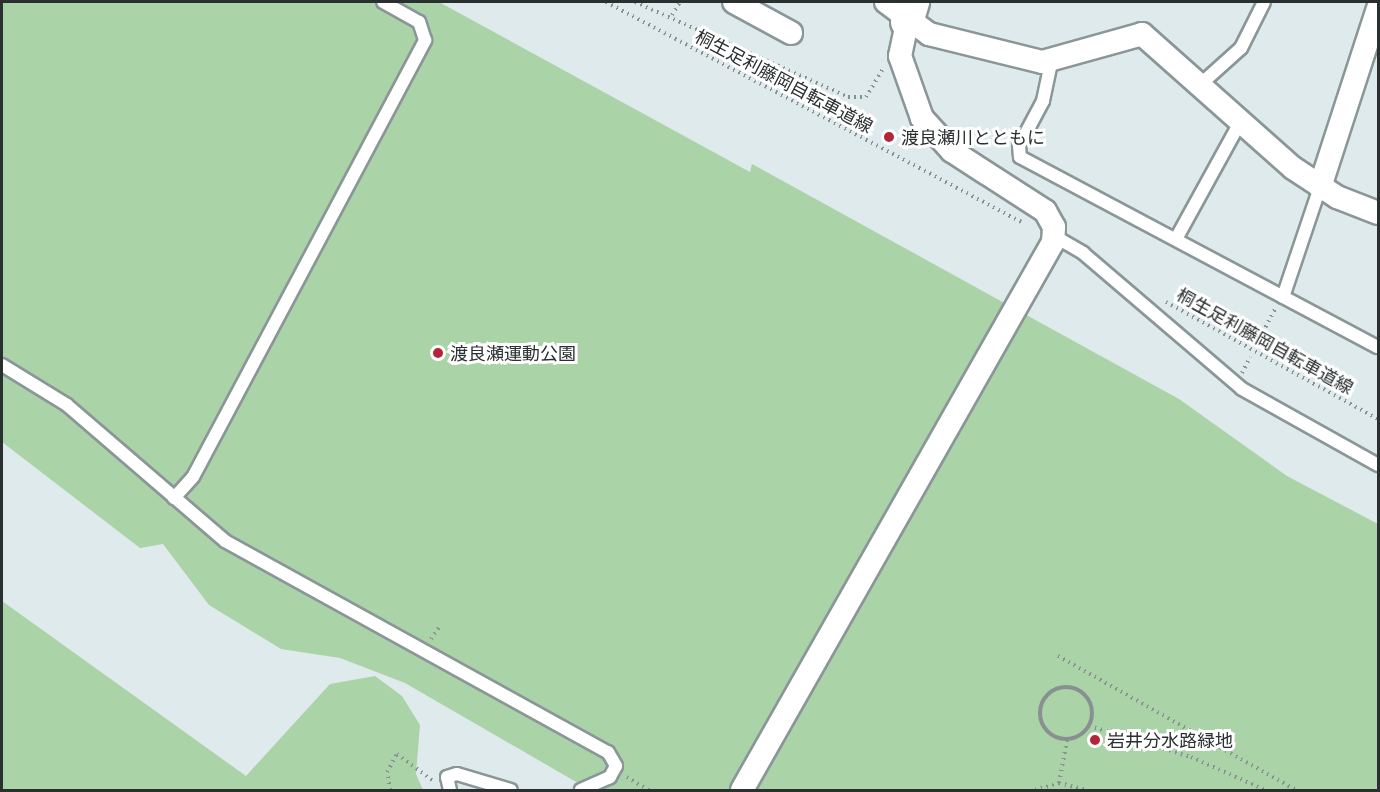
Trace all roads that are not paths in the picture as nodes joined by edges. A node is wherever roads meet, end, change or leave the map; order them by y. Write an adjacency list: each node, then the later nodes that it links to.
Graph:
1 (383, 2): 18 (lane)
2 (734, 2): 6 (street)
3 (1264, 2): 8 (lane)
4 (902, 8): 7 (street); 13 (street)
5 (1378, 8): 10 (street)
6 (791, 33)
7 (1051, 63): 8 (street); 12 (lane)
8 (1202, 83): 9 (street)
9 (1242, 119): 10 (street); 12 (lane)
10 (1320, 187): 11 (street); 14 (lane)
11 (1378, 213)
12 (1176, 239): 14 (lane)
13 (1052, 241): 17 (lane); 22 (street)
14 (1280, 301): 15 (lane)
15 (1378, 347)
16 (2, 365): 18 (lane)
17 (1378, 465)
18 (174, 498): 21 (lane)
19 (449, 790): 20 (lane)
20 (511, 790)
21 (581, 790)
22 (742, 790)

